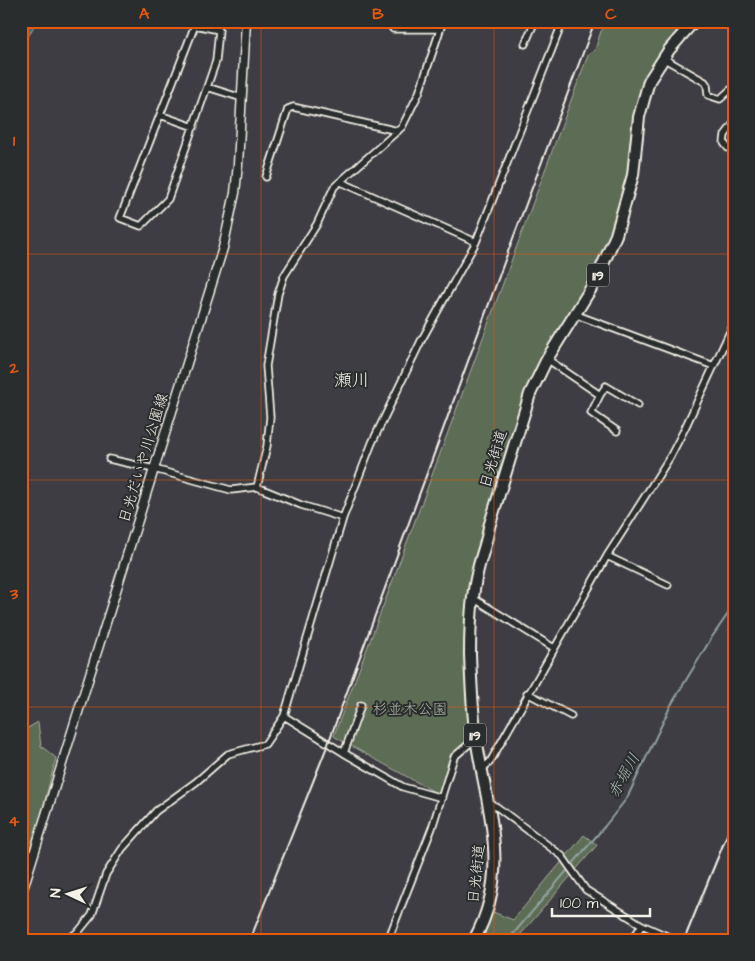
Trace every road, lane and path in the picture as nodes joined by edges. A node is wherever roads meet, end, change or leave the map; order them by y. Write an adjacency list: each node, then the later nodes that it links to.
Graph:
1 (246, 21): 14 (main road, 日光だいや川公園線)
2 (392, 21): 8 (street)
3 (443, 21): 8 (street)
4 (535, 21): 10 (street)
5 (562, 21): 22 (street)
6 (694, 21): 11 (highway, 日光街道 / 119)
7 (733, 21): 9 (street)
8 (440, 29): 18 (street)
9 (731, 29)
10 (526, 44)
11 (663, 58): 13 (street); 23 (highway, 日光街道 / 119)
12 (208, 87): 14 (street); 15 (street); 17 (street)
13 (734, 90)
14 (242, 98): 31 (main road, 日光だいや川公園線)
15 (160, 115): 17 (street); 17 (street)
16 (734, 124): 19 (street)
17 (194, 126)
18 (398, 130): 20 (street); 21 (street)
19 (734, 150)
20 (266, 177)
21 (341, 182): 22 (street); 32 (street)
22 (476, 242): 33 (street)
23 (574, 314): 25 (highway, 日光街道 / 119); 26 (street)
24 (733, 326): 26 (street)
25 (547, 359): 27 (street); 36 (highway, 日光街道 / 119)
26 (714, 366): 34 (street)
27 (600, 395): 28 (street); 29 (street)
28 (638, 405)
29 (618, 430)
30 (109, 459): 31 (street)
31 (154, 469): 32 (street); 47 (main road, 日光だいや川公園線)
32 (257, 487): 33 (street)
33 (343, 518): 40 (street)
34 (607, 556): 35 (street); 37 (street)
35 (668, 585)
36 (473, 597): 37 (street); 42 (highway, 日光街道 / 119)
37 (554, 648): 38 (street)
38 (528, 693): 41 (street); 44 (street)
39 (361, 705): 43 (street)
40 (284, 716): 43 (street); 49 (street)
41 (571, 716)
42 (476, 738): 44 (highway, 日光街道 / 119); 45 (street)
43 (344, 753): 45 (street)
44 (482, 769): 46 (highway, 日光街道 / 119)
45 (442, 798): 50 (street)
46 (489, 803): 48 (street); 51 (highway, 日光街道 / 119)
47 (21, 895)
48 (642, 925): 52 (street); 53 (street)
49 (67, 940)
50 (388, 940)
51 (474, 940)
52 (632, 940)
53 (676, 940)

